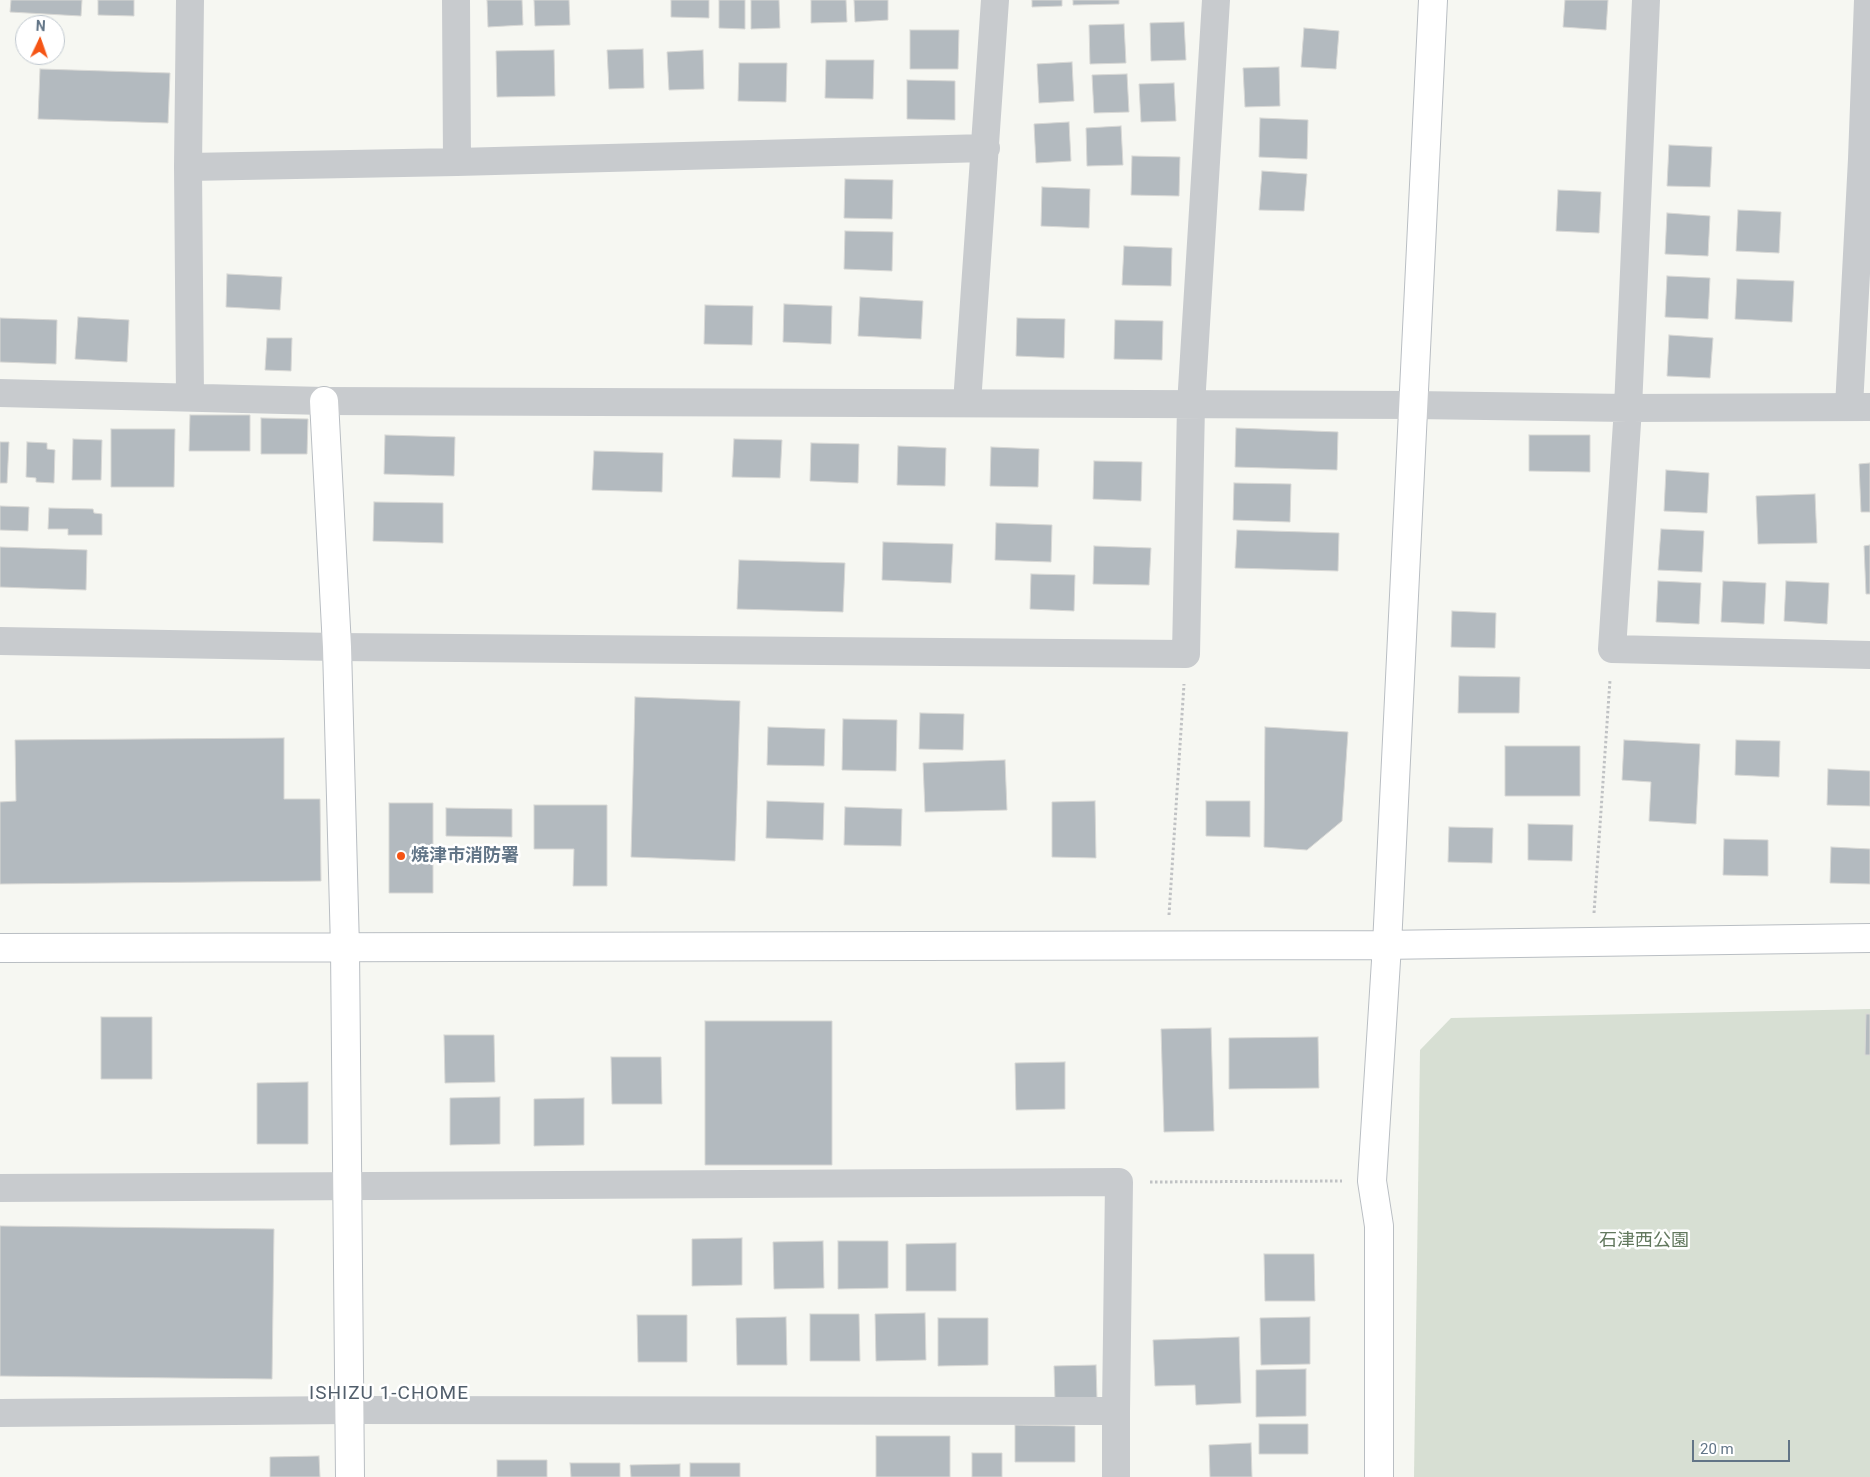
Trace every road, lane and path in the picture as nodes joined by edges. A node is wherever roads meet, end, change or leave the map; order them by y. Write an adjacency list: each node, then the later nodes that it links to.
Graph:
1 (190, 0): 11 (street)
2 (456, 0): 10 (street)
3 (995, 0): 8 (street)
4 (1216, 0): 17 (street)
5 (1433, 0): 16 (street)
6 (1646, 0): 19 (street)
7 (1868, 0): 9 (street)
8 (986, 148): 10 (street); 15 (street)
9 (1866, 159): 18 (street)
10 (457, 162): 11 (street)
11 (188, 166): 13 (street)
12 (0, 393): 13 (street)
13 (190, 397): 14 (street)
14 (324, 401): 15 (street); 21 (street)
15 (967, 403): 17 (street)
16 (1414, 405): 17 (street); 19 (street); 27 (street)
17 (1191, 406): 23 (street)
18 (1859, 407): 19 (street)
19 (1628, 408): 22 (street)
20 (0, 641): 21 (street)
21 (337, 647): 23 (street); 30 (street)
22 (1612, 649): 24 (street); 26 (path)
23 (1186, 654): 28 (path)
24 (1870, 656)
25 (1870, 938): 26 (street)
26 (1592, 942): 27 (street)
27 (1387, 945): 28 (street); 31 (street)
28 (1168, 946): 30 (street)
29 (0, 948): 30 (street)
30 (345, 948): 33 (street)
31 (1372, 1181): 32 (path); 40 (street)
32 (1119, 1182): 33 (street); 36 (street)
33 (347, 1187): 34 (street); 35 (street)
34 (0, 1188)
35 (349, 1410): 36 (street); 37 (street); 38 (street)
36 (1116, 1411): 39 (street)
37 (0, 1413)
38 (350, 1477)
39 (1116, 1477)
40 (1379, 1477)

